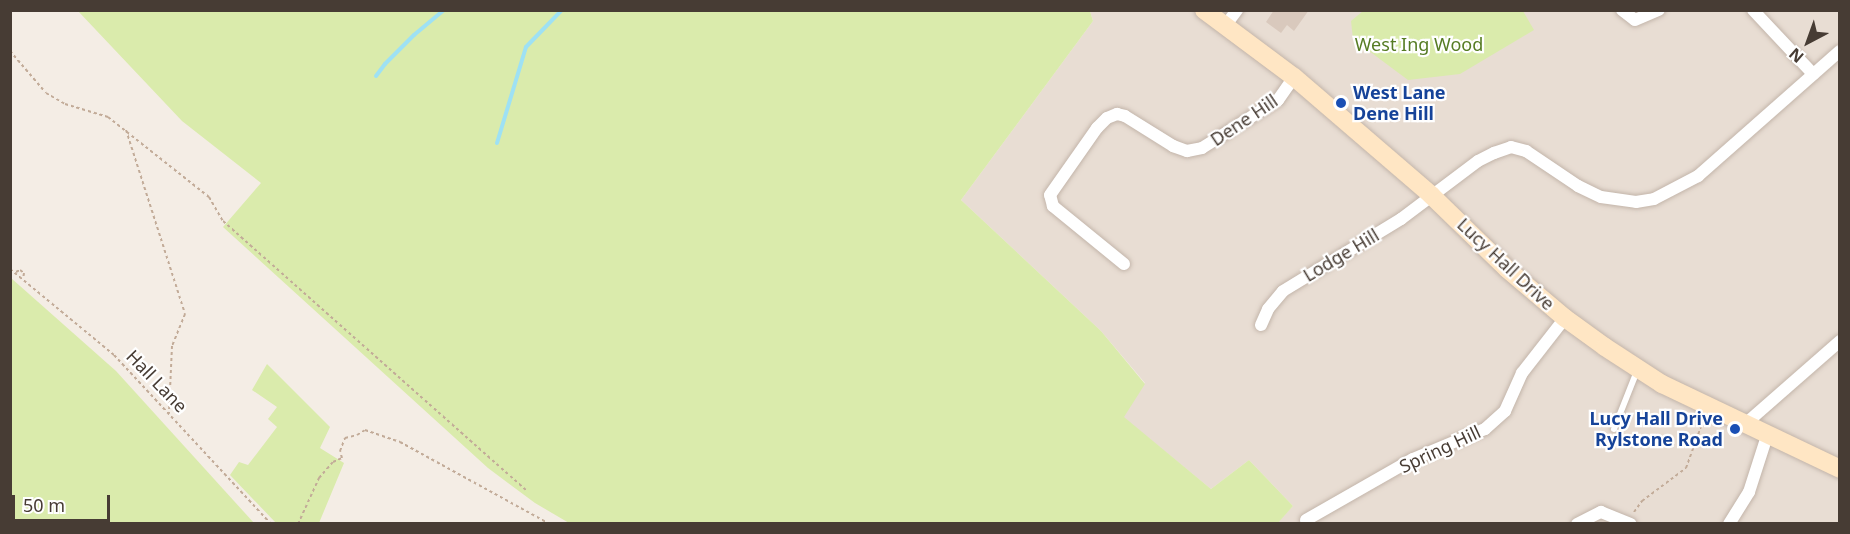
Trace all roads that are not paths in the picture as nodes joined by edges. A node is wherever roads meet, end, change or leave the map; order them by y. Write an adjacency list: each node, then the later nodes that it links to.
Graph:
1 (1204, 10): 6 (street, Lucy Hall Drive)
2 (1237, 10): 6 (street)
3 (1622, 10): 4 (street)
4 (1659, 10)
5 (1753, 10): 8 (street)
6 (1225, 26): 9 (street, Lucy Hall Drive)
7 (1839, 51): 8 (street)
8 (1813, 74): 10 (street, Lodge Hill)
9 (1294, 76): 10 (street, Lucy Hall Drive); 11 (street, Dene Hill)
10 (1431, 195): 12 (street, Lucy Hall Drive); 13 (street, Lodge Hill)
11 (1124, 264)
12 (1565, 318): 15 (street, Lucy Hall Drive); 20 (street, Spring Hill)
13 (1261, 325)
14 (1839, 341): 16 (street)
15 (1638, 369): 16 (street, Lucy Hall Drive); 17 (lane)
16 (1744, 425): 18 (street, Lucy Hall Drive)
17 (1614, 429)
18 (1767, 436): 19 (street, Lucy Hall Drive); 23 (street)
19 (1839, 469)
20 (1306, 520)
21 (1629, 523): 22 (street)
22 (1576, 524)
23 (1729, 524)

